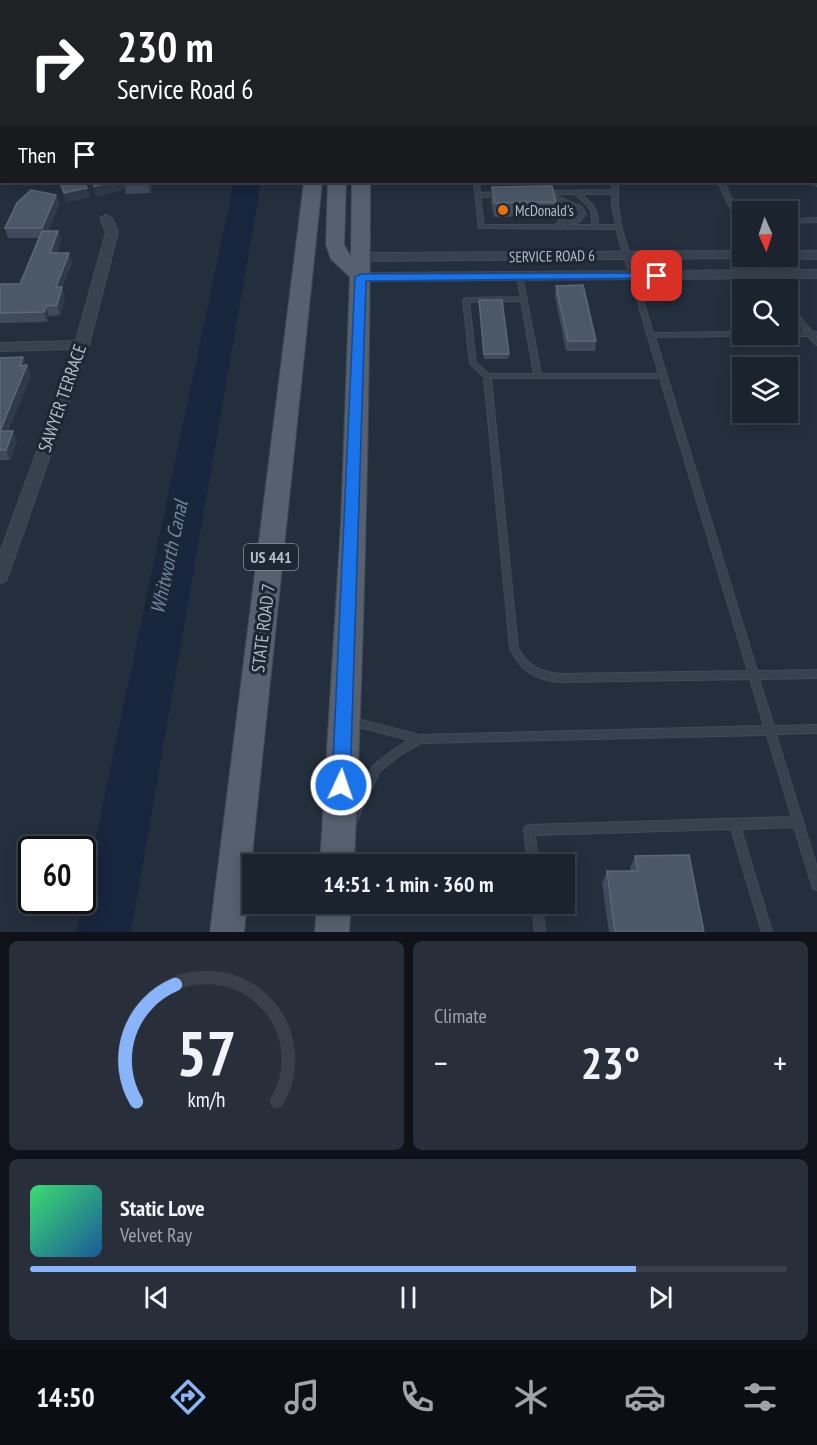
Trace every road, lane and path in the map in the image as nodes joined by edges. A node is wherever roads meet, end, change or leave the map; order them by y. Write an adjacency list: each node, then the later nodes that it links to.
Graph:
1 (313, 183): 58 (main road, STATE ROAD 7 / US 441)
2 (337, 183): 25 (main road)
3 (361, 183): 25 (main road)
4 (477, 183): 12 (lane)
5 (616, 183): 9 (lane)
6 (722, 183): 14 (lane)
7 (535, 192): 8 (lane)
8 (543, 192): 10 (lane); 13 (lane)
9 (615, 192): 10 (lane); 20 (lane)
10 (575, 193): 19 (lane)
11 (506, 194): 12 (lane)
12 (478, 195): 18 (lane)
13 (565, 201): 18 (lane); 18 (lane)
14 (732, 202)
15 (106, 218): 38 (street, SAWYER TERRACE)
16 (817, 220): 17 (lane)
17 (798, 221)
18 (557, 226): 19 (lane)
19 (595, 227): 20 (lane)
20 (619, 227): 21 (lane)
21 (627, 255): 22 (street, SERVICE ROAD 6); 25 (street, SERVICE ROAD 6); 29 (lane)
22 (732, 255)
23 (798, 255): 24 (street)
24 (817, 255)
25 (361, 267): 30 (street, SERVICE ROAD 6); 46 (main road)
26 (768, 267): 28 (lane)
27 (817, 274): 28 (street, SERVICE ROAD 6)
28 (776, 275): 29 (street, SERVICE ROAD 6); 31 (lane)
29 (633, 276): 30 (street, SERVICE ROAD 6); 36 (lane)
30 (520, 277): 32 (lane)
31 (778, 279)
32 (524, 299): 40 (lane); 41 (lane)
33 (798, 318): 35 (lane)
34 (732, 334): 36 (lane)
35 (813, 334): 37 (lane)
36 (650, 335): 42 (lane)
37 (817, 343)
38 (82, 345): 39 (street); 43 (street, SAWYER TERRACE)
39 (0, 347)
40 (487, 376): 41 (lane); 45 (lane)
41 (538, 376): 42 (lane)
42 (663, 376): 45 (lane)
43 (0, 576)
44 (817, 674): 45 (lane)
45 (754, 675): 47 (lane)
46 (345, 720): 49 (lane); 52 (main road)
47 (771, 729): 48 (lane); 49 (lane); 50 (lane)
48 (817, 729)
49 (420, 739): 53 (lane)
50 (798, 822): 51 (lane); 55 (lane)
51 (735, 824): 54 (lane); 61 (lane)
52 (337, 854)
53 (338, 854)
54 (531, 854)
55 (817, 885)
56 (333, 914): 59 (main road)
57 (538, 914): 60 (lane)
58 (227, 932)
59 (332, 932)
60 (540, 932)
61 (767, 932)

